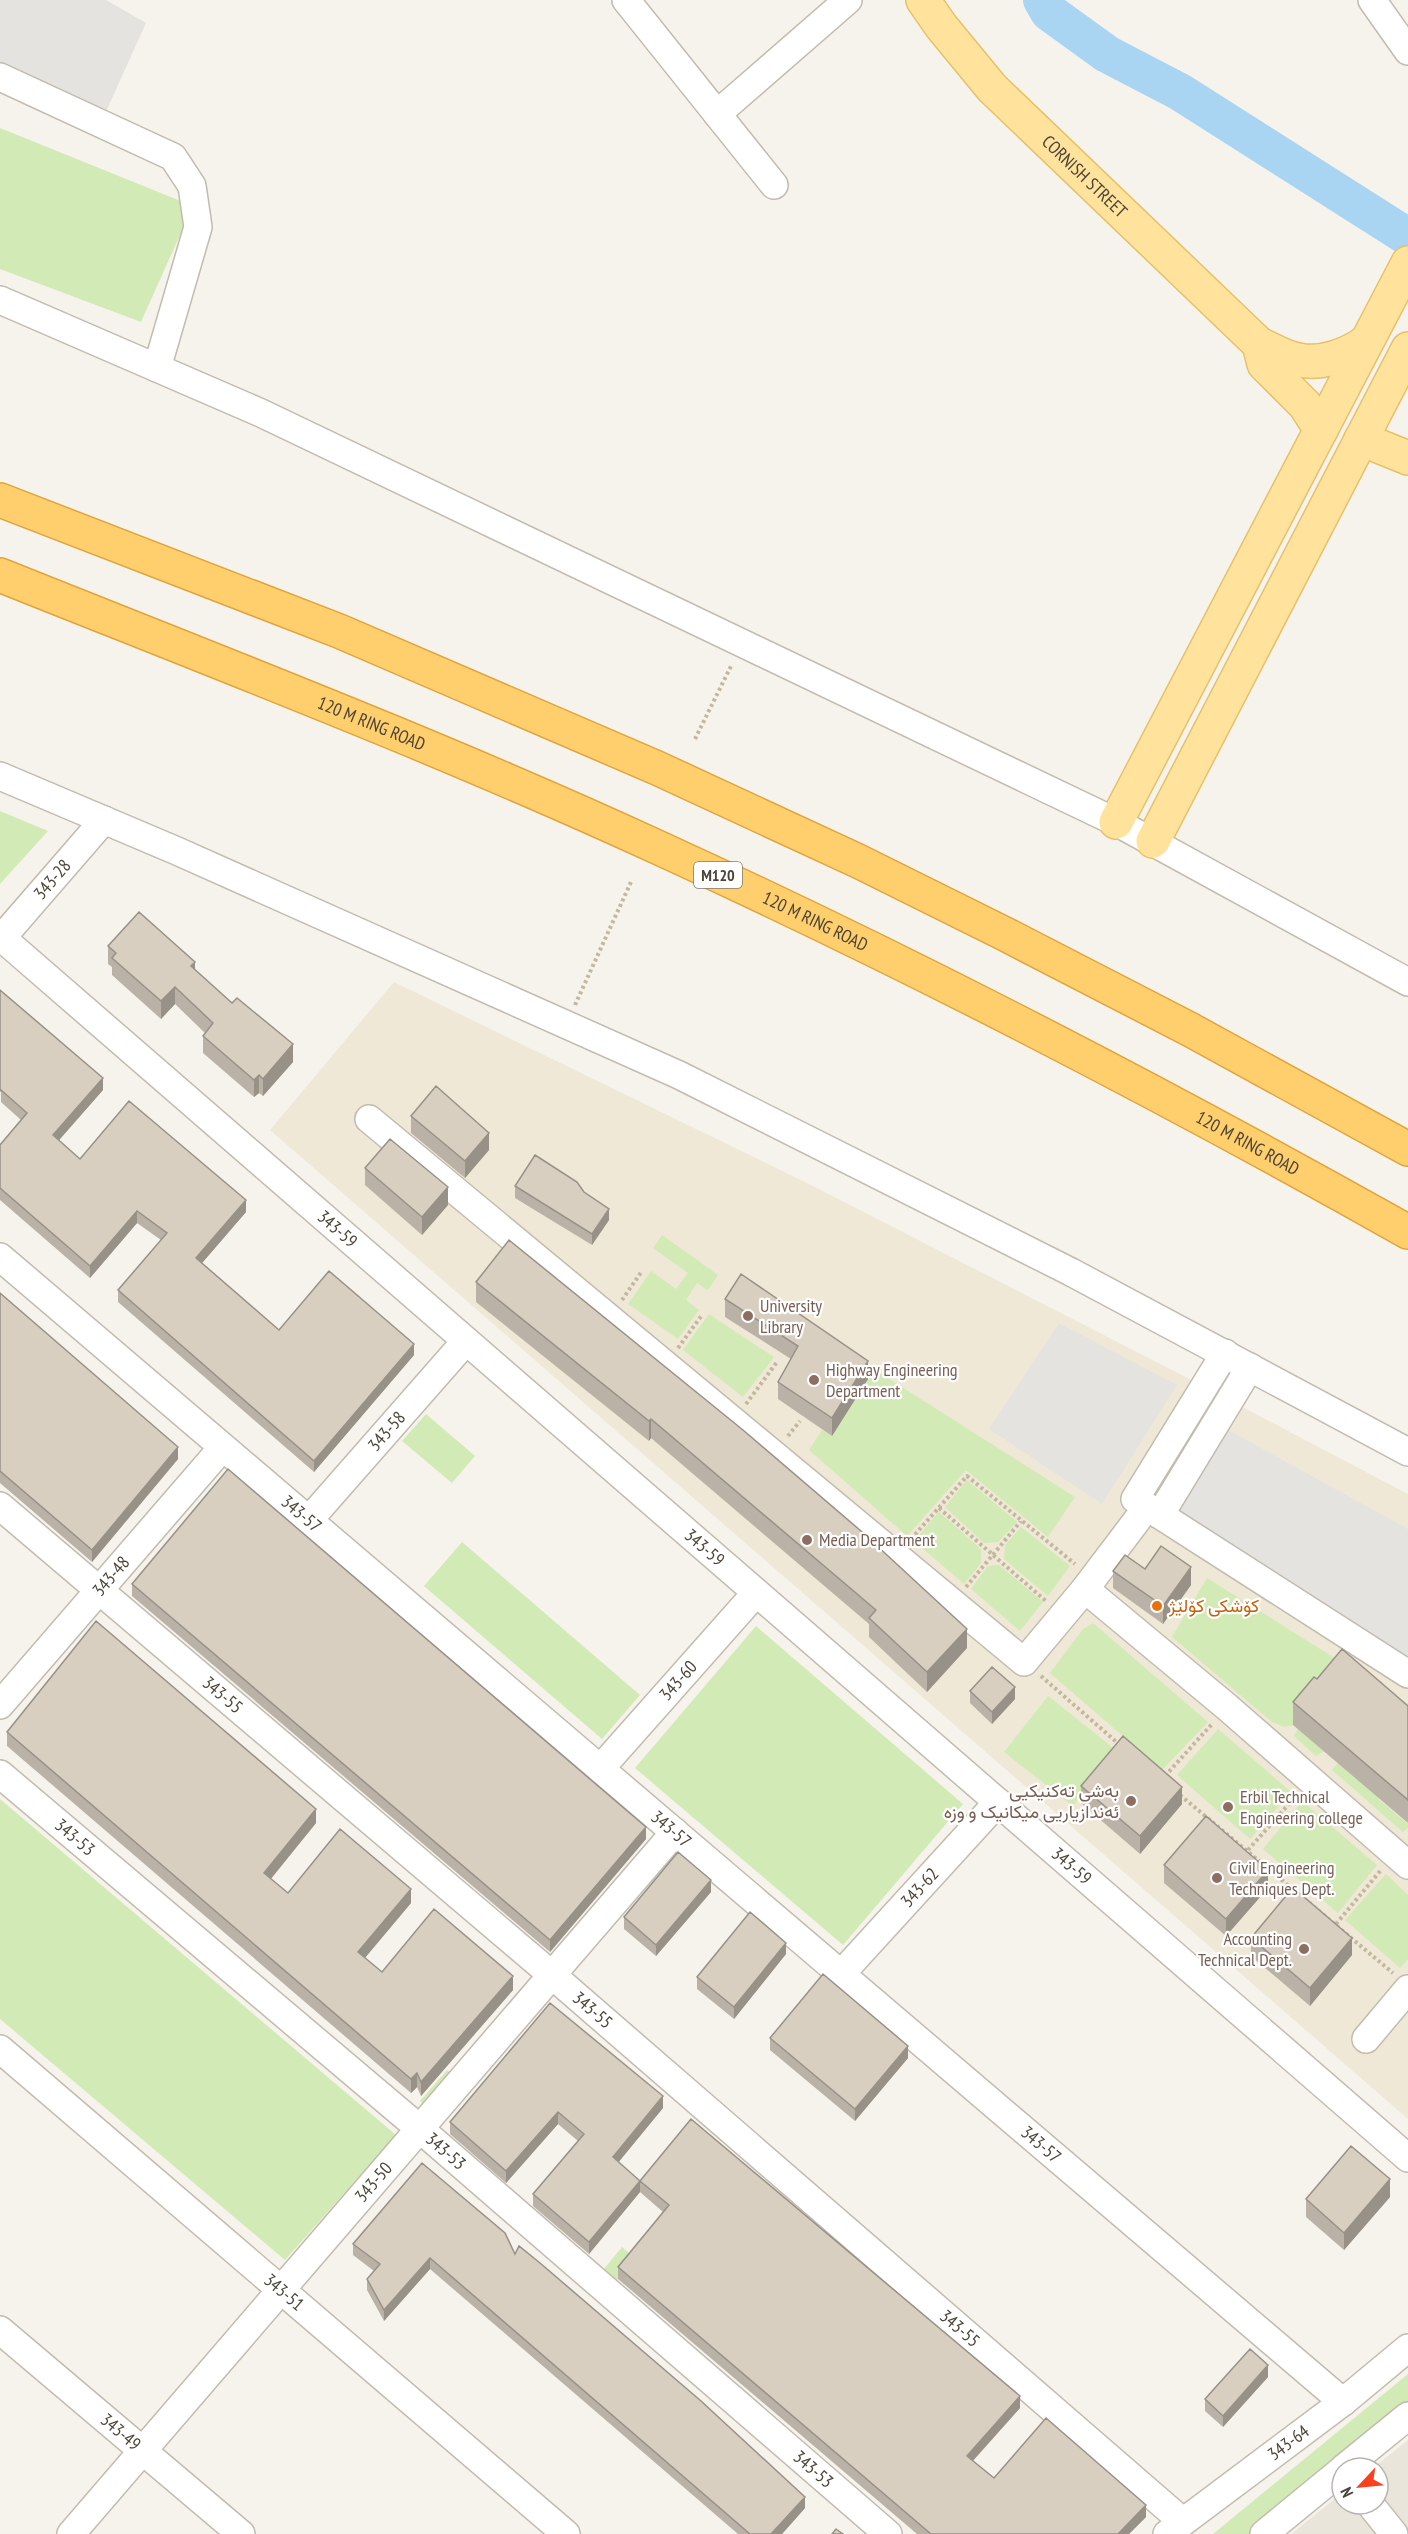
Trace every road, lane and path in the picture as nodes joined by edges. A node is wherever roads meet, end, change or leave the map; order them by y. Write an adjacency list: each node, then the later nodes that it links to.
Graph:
1 (626, 0): 7 (street)
2 (848, 0): 7 (street)
3 (923, 0): 12 (main road, CORNISH STREET)
4 (1372, 0): 5 (street)
5 (1408, 51)
6 (0, 77): 14 (street)
7 (717, 114): 8 (street)
8 (774, 185)
9 (1408, 263): 11 (main road)
10 (0, 300): 14 (street)
11 (1366, 342): 12 (main road, CORNISH STREET); 15 (main road)
12 (1259, 344): 15 (main road, CORNISH STREET)
13 (1403, 358): 16 (main road)
14 (157, 368): 20 (street)
15 (1321, 430): 24 (main road)
16 (1361, 439): 17 (main road); 25 (main road)
17 (1408, 458)
18 (0, 500): 31 (highway)
19 (0, 575): 32 (highway, 120 M RING ROAD / M120)
20 (742, 643): 21 (path); 24 (street)
21 (696, 739)
22 (0, 776): 23 (street)
23 (104, 820): 27 (street, 343-28); 29 (street)
24 (1116, 822): 25 (street)
25 (1153, 841): 28 (street)
26 (631, 882): 29 (path)
27 (1, 939): 37 (street, 343-59)
28 (1408, 982)
29 (566, 1024): 38 (street)
30 (369, 1119): 36 (street)
31 (1408, 1149)
32 (1408, 1232)
33 (0, 1257): 43 (street, 343-57)
34 (642, 1271): 36 (path)
35 (702, 1315): 40 (path)
36 (608, 1318): 40 (street)
37 (466, 1341): 48 (street, 343-58); 54 (street, 343-59)
38 (1225, 1353): 41 (street); 46 (street)
39 (777, 1362): 42 (path)
40 (665, 1365): 42 (street)
41 (1251, 1367): 44 (street); 46 (street)
42 (734, 1422): 51 (street)
43 (222, 1448): 48 (street, 343-57); 53 (street, 343-48)
44 (1408, 1452)
45 (0, 1506): 53 (street, 343-55)
46 (1148, 1507): 52 (street); 58 (street)
47 (939, 1508): 49 (path); 50 (path); 51 (path)
48 (309, 1520): 62 (street, 343-57)
49 (1021, 1521): 50 (path); 52 (path)
50 (993, 1554): 55 (path); 56 (path)
51 (896, 1557): 55 (street)
52 (1088, 1583): 56 (street); 60 (street)
53 (99, 1590): 59 (street, 343-48); 73 (street, 343-55)
54 (756, 1593): 62 (street, 343-60); 67 (street, 343-59)
55 (952, 1604): 57 (street)
56 (1064, 1616): 57 (street)
57 (1024, 1662): 61 (path)
58 (1408, 1674)
59 (0, 1705)
60 (1227, 1707): 64 (street); 65 (path)
61 (1127, 1751)
62 (600, 1769): 68 (street, 343-57)
63 (0, 1774): 77 (street, 343-53)
64 (1310, 1780): 69 (path); 70 (street)
65 (1161, 1781)
66 (1179, 1795): 69 (path)
67 (998, 1802): 72 (street, 343-62); 78 (street, 343-59)
68 (675, 1832): 72 (street, 343-57); 73 (street, 343-50)
69 (1248, 1850): 71 (path)
70 (1401, 1859): 71 (path)
71 (1336, 1924): 74 (path)
72 (841, 1974): 82 (street, 343-57)
73 (552, 1975): 77 (street, 343-50); 88 (street, 343-55)
74 (1404, 1983): 75 (street)
75 (1366, 2039)
76 (0, 2049): 79 (street, 343-51)
77 (420, 2129): 79 (street, 343-50); 92 (street, 343-53)
78 (1408, 2158)
79 (281, 2291): 84 (street, 343-50); 91 (street, 343-51)
80 (0, 2330): 84 (street, 343-49)
81 (1408, 2348): 82 (street, 343-64)
82 (1343, 2402): 88 (street, 343-64)
83 (1408, 2416): 85 (street)
84 (143, 2451): 89 (street, 343-50); 90 (street, 343-49)
85 (1360, 2456)
86 (1330, 2481): 93 (street)
87 (1380, 2516): 94 (street)
88 (1174, 2528)
89 (71, 2534)
90 (241, 2534)
91 (566, 2534)
92 (888, 2534)
93 (1264, 2534)
94 (1394, 2534)

